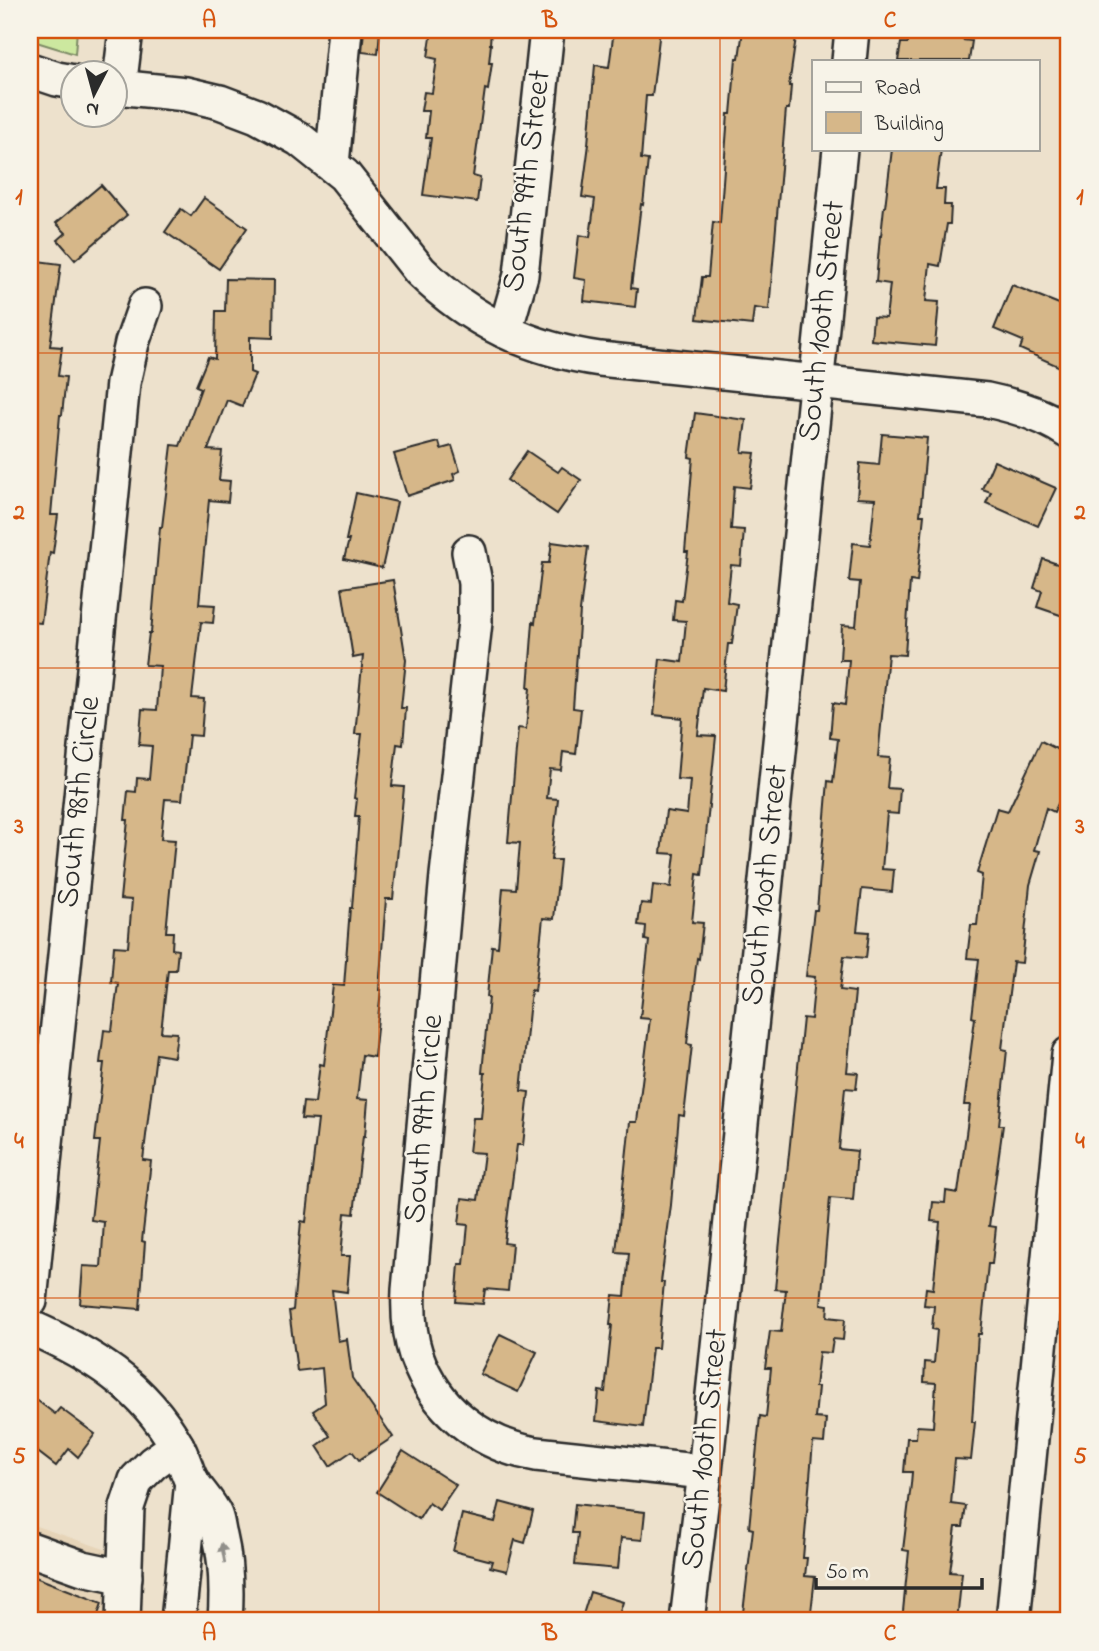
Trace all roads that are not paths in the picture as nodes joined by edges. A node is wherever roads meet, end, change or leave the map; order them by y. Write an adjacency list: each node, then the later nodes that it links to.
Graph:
1 (126, 30): 6 (street)
2 (338, 30): 3 (street)
3 (345, 30): 12 (street)
4 (547, 30): 14 (street, South 99th Street)
5 (852, 30): 7 (street)
6 (121, 60)
7 (849, 60)
8 (30, 70): 9 (street)
9 (60, 80)
10 (130, 88): 12 (street)
11 (841, 150): 15 (street, South 100th Street)
12 (332, 164): 14 (street)
13 (145, 306): 19 (street, South 98th Circle)
14 (505, 331): 15 (street)
15 (818, 382): 16 (street); 22 (street, South 100th Street)
16 (1069, 432)
17 (469, 552): 22 (street, South 99th Circle)
18 (1069, 1054): 30 (street)
19 (30, 1301)
20 (30, 1327): 21 (street)
21 (177, 1446): 23 (street); 25 (street)
22 (705, 1472): 29 (street, South 100th Street)
23 (191, 1481): 27 (street); 28 (street, one-way to 23)
24 (30, 1549): 25 (street)
25 (125, 1577): 26 (street)
26 (123, 1621)
27 (178, 1621)
28 (225, 1621)
29 (687, 1621)
30 (1013, 1621)

